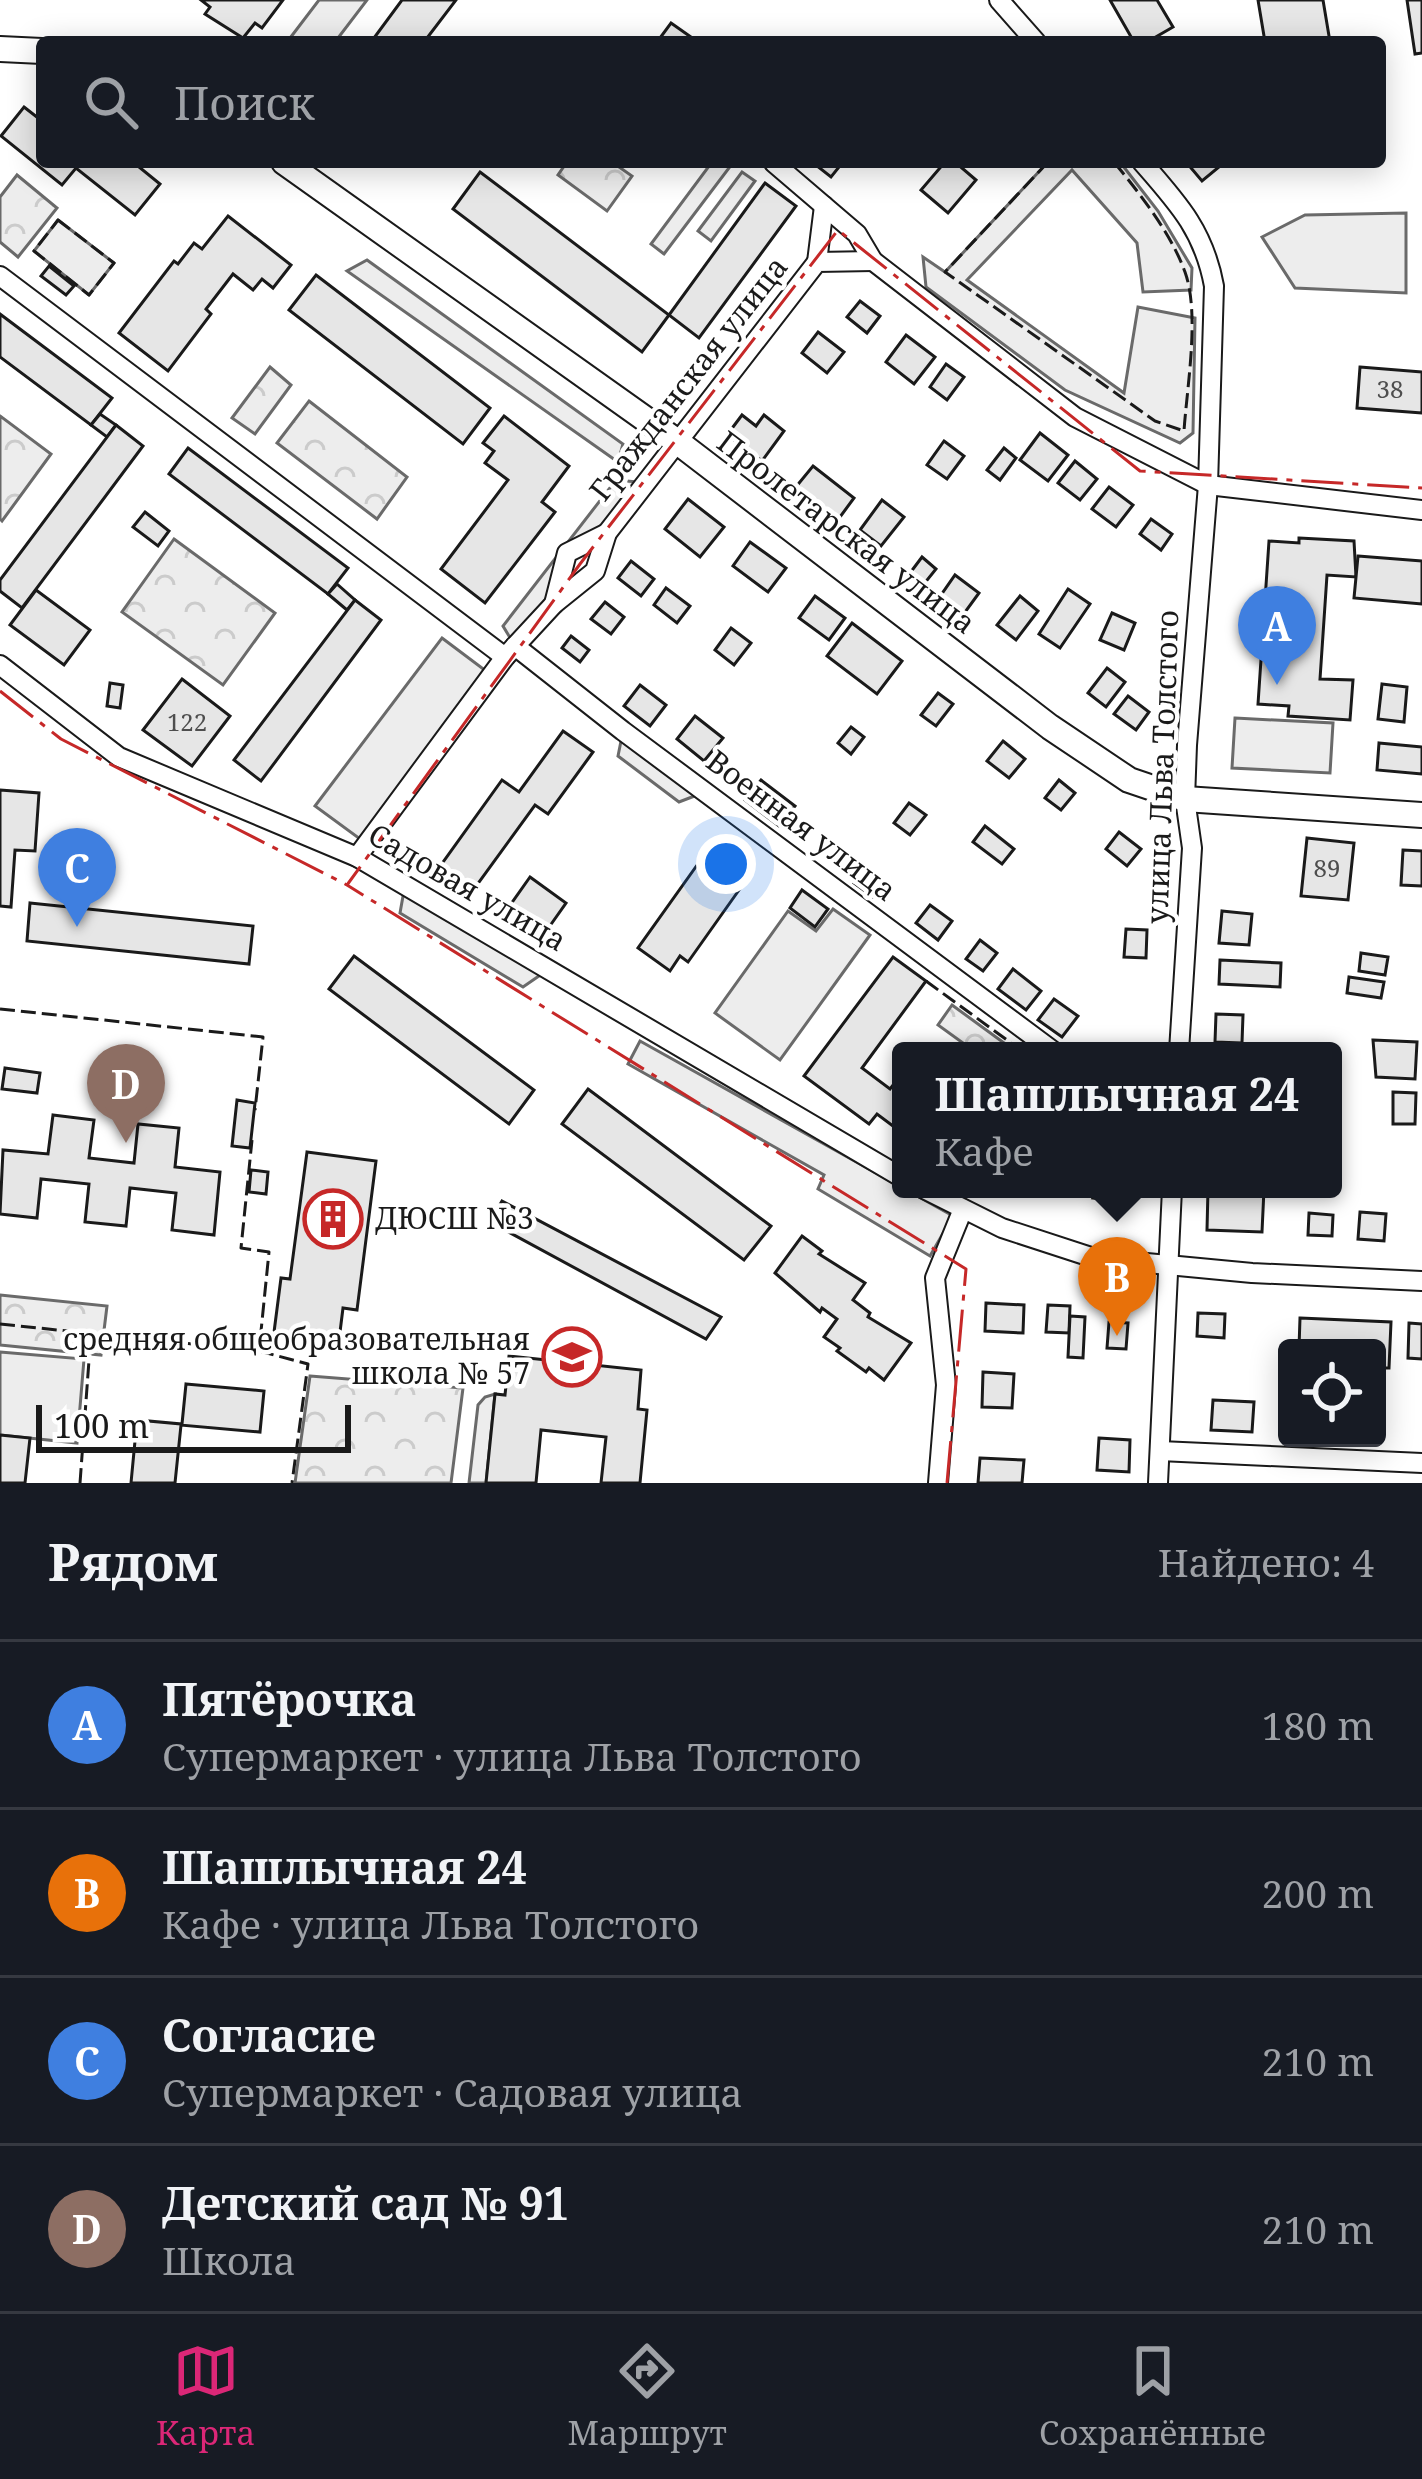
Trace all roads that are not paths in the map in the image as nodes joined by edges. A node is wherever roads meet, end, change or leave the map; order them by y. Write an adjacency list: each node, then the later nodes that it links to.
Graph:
1 (999, 0): 2 (street)
2 (1031, 36)
3 (0, 50): 4 (street)
4 (36, 51)
5 (292, 168): 12 (street, Пролетарская улица)
6 (780, 168): 8 (street)
7 (1147, 168): 13 (street, улица Льва Толстого)
8 (824, 206): 9 (street); 10 (street)
9 (873, 261): 10 (street, Гражданская улица); 13 (street)
10 (817, 262): 12 (street, Гражданская улица)
11 (0, 276): 17 (street, Военная улица)
12 (679, 443): 15 (street, Гражданская улица); 19 (street, Пролетарская улица)
13 (1208, 485): 14 (street); 19 (street, улица Льва Толстого)
14 (1422, 510)
15 (608, 533): 16 (street, Гражданская улица); 16 (street)
16 (554, 604): 17 (street, Гражданская улица)
17 (510, 651): 21 (street, Гражданская улица); 22 (street, Военная улица)
18 (0, 665): 21 (street, Садовая улица)
19 (1185, 799): 20 (street, Пролетарская улица); 23 (street, улица Льва Толстого)
20 (1422, 814)
21 (357, 857): 24 (street, Садовая улица)
22 (1041, 1042)
23 (1180, 1042)
24 (892, 1172)
25 (942, 1198): 27 (street)
26 (1172, 1198): 28 (street)
27 (963, 1209): 28 (street); 32 (street)
28 (1168, 1266): 29 (street); 30 (street)
29 (1422, 1281)
30 (1160, 1451): 31 (street); 33 (street)
31 (1422, 1463)
32 (938, 1483)
33 (1158, 1483)

